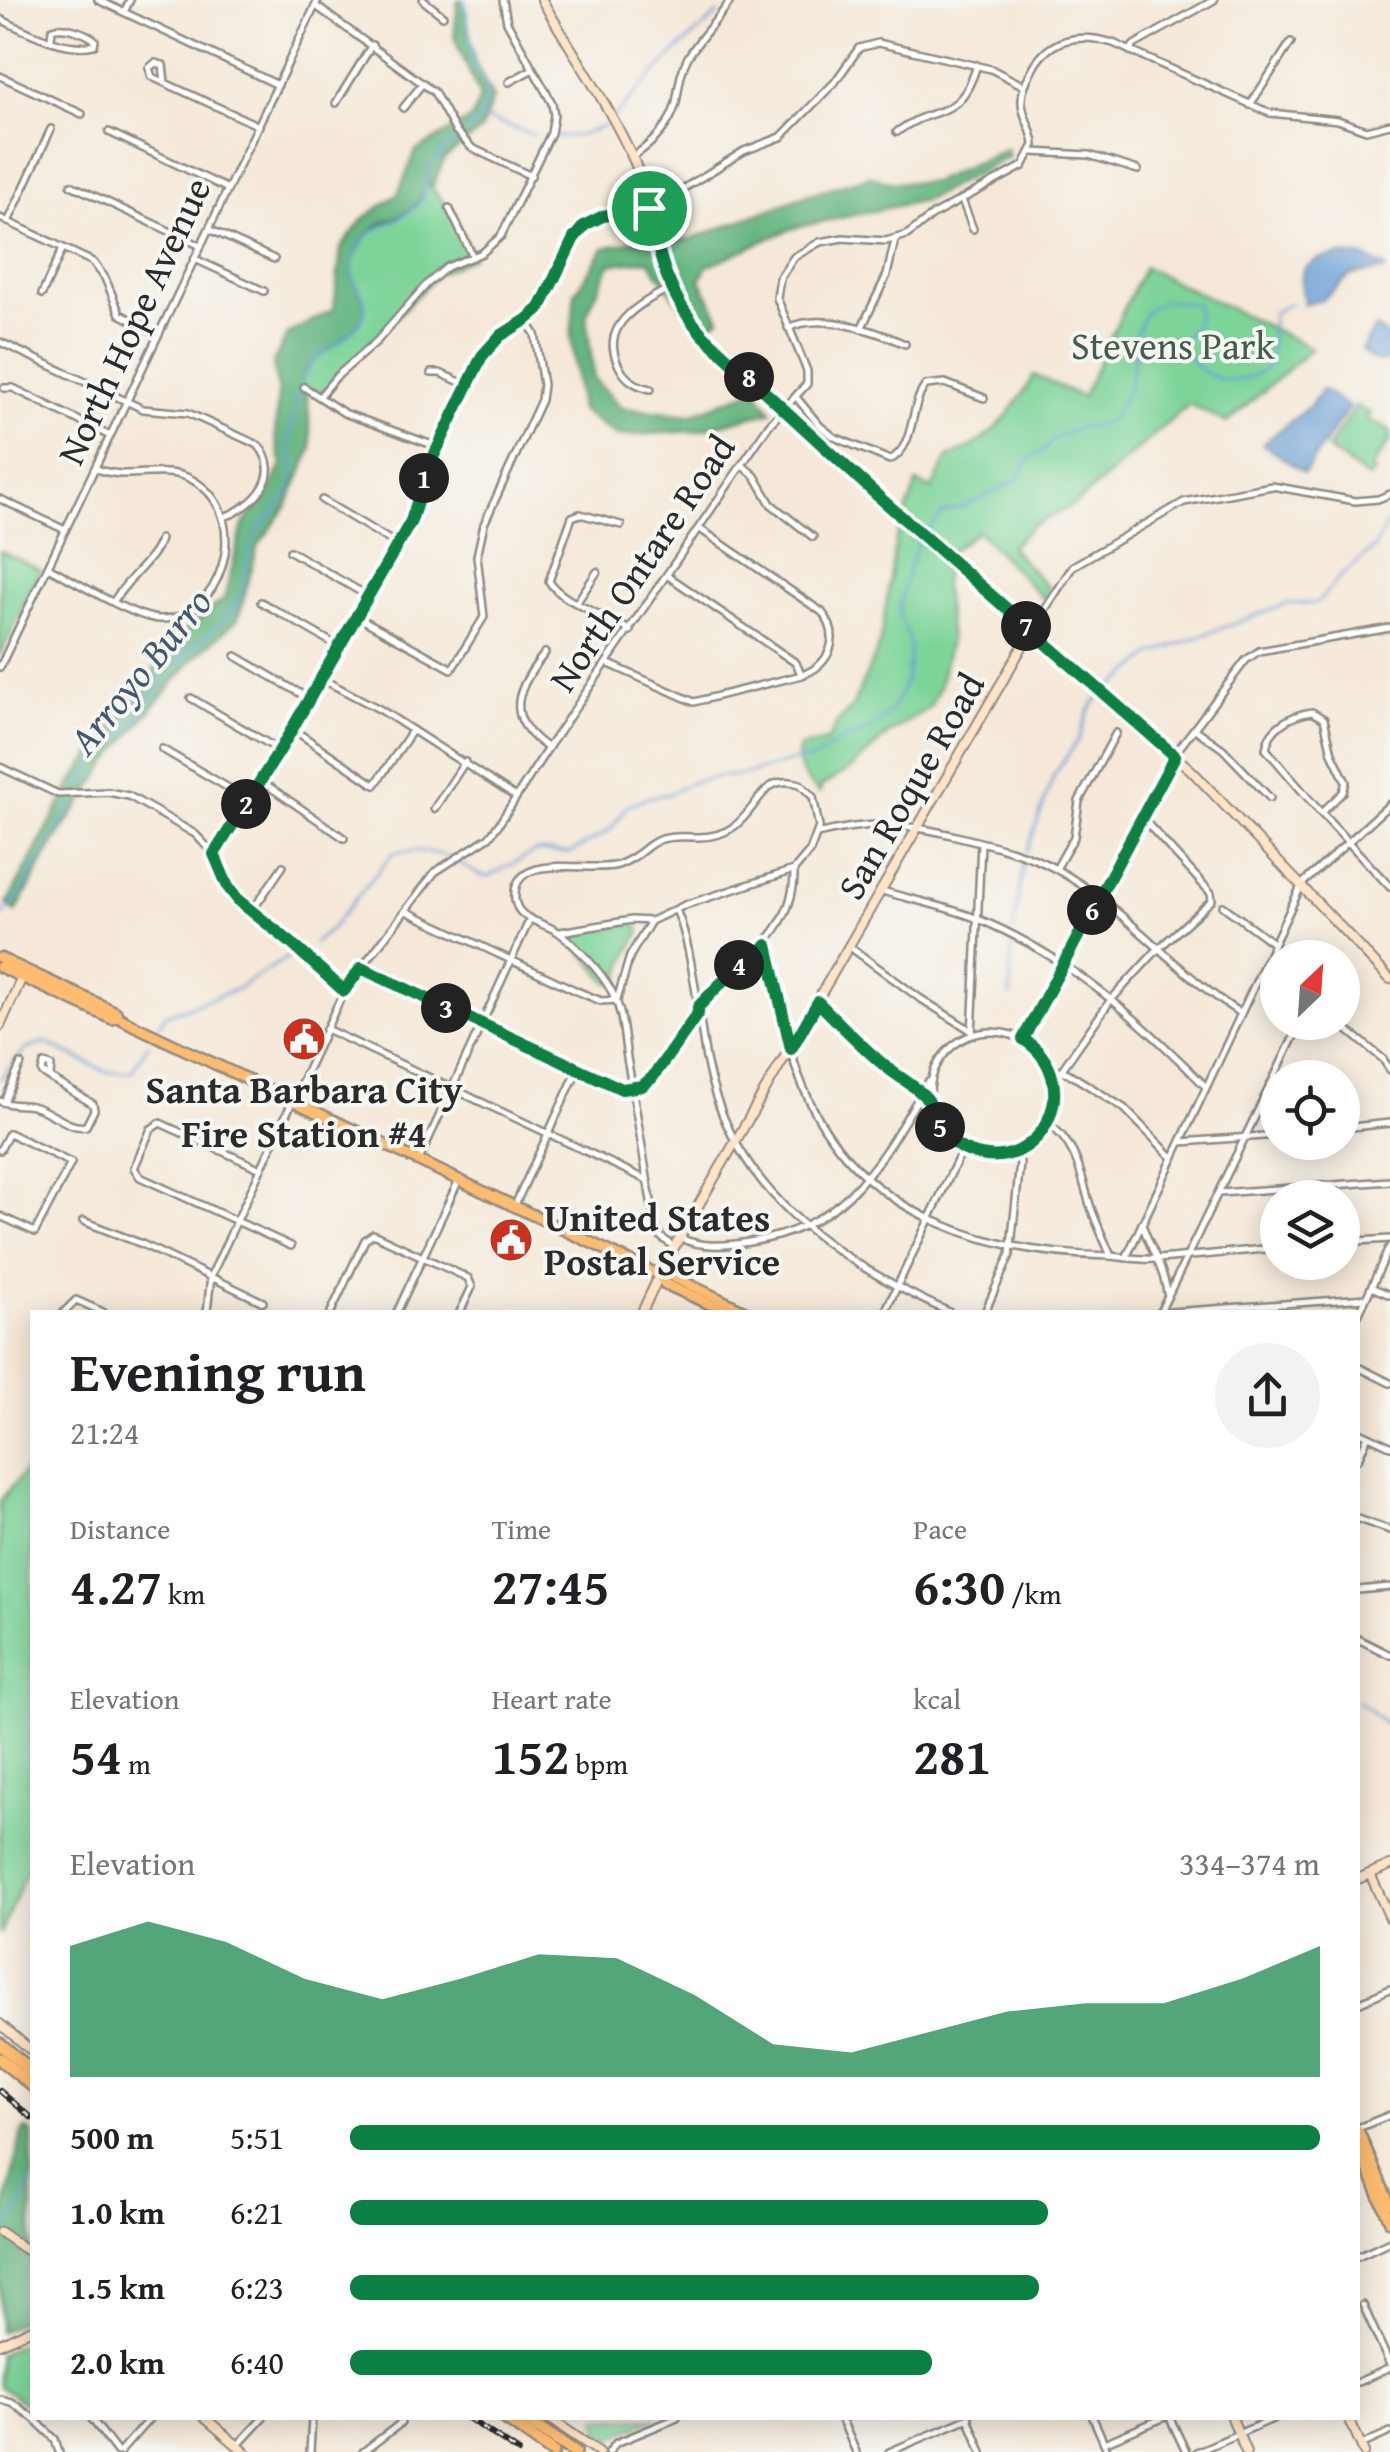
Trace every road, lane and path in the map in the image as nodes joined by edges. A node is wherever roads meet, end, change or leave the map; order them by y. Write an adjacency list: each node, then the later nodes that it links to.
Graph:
1 (98, 0): 9 (street)
2 (130, 0): 9 (street)
3 (423, 0): 10 (street)
4 (503, 0): 17 (street)
5 (542, 0): 34 (main road)
6 (732, 0): 34 (street)
7 (1214, 0): 15 (street)
8 (317, 3): 14 (street); 22 (street, North Hope Avenue)
9 (124, 12): 22 (street)
10 (444, 16)
11 (0, 18): 12 (street)
12 (52, 40): 12 (street)
13 (1291, 42): 25 (street)
14 (372, 45): 20 (street); 24 (street)
15 (1130, 50): 23 (street); 25 (street)
16 (977, 65): 23 (street); 32 (street); 41 (street)
17 (532, 70): 21 (street); 36 (street)
18 (0, 76): 27 (street)
19 (164, 82): 29 (street)
20 (423, 82): 26 (street); 36 (street)
21 (509, 82)
22 (278, 85): 29 (street, North Hope Avenue)
23 (1024, 86): 33 (street)
24 (336, 104)
25 (1250, 105): 28 (street)
26 (404, 108)
27 (82, 114)
28 (1390, 124)
29 (258, 126): 38 (street, North Hope Avenue)
30 (51, 129): 43 (street)
31 (109, 132): 38 (street)
32 (897, 132)
33 (1032, 152): 35 (street); 39 (street)
34 (632, 157): 41 (main road)
35 (1138, 170)
36 (531, 176): 49 (street)
37 (70, 186): 47 (street)
38 (228, 188): 44 (street, North Hope Avenue)
39 (962, 200): 45 (street); 46 (street)
40 (449, 208): 49 (street)
41 (649, 208): 52 (main road); 55 (street)
42 (0, 218): 43 (street)
43 (8, 222): 48 (street)
44 (209, 229): 47 (street, North Hope Avenue); 51 (street)
45 (973, 229)
46 (894, 240): 56 (street); 57 (street)
47 (201, 246): 50 (street, North Hope Avenue)
48 (64, 248): 54 (street); 58 (street)
49 (473, 256): 66 (street)
50 (195, 258): 53 (street); 58 (street, North Hope Avenue)
51 (274, 259)
52 (670, 288): 65 (street); 70 (main road)
53 (264, 290)
54 (42, 294)
55 (526, 320): 62 (street); 93 (street)
56 (787, 328): 57 (street); 67 (street)
57 (861, 329): 60 (street)
58 (158, 335): 69 (street, North Hope Avenue)
59 (0, 342): 69 (street)
60 (905, 344)
61 (431, 374): 62 (street)
62 (467, 385): 72 (street)
63 (304, 387): 66 (street)
64 (4, 388): 71 (street)
65 (651, 389)
66 (322, 395): 72 (street)
67 (796, 397): 68 (street); 70 (street, North Ontare Road)
68 (984, 398)
69 (126, 402): 71 (street, North Hope Avenue); 78 (street)
70 (784, 410): 73 (street, North Ontare Road); 95 (main road)
71 (110, 436): 74 (street, North Hope Avenue)
72 (438, 448): 84 (street)
73 (742, 465): 80 (street, North Ontare Road); 82 (street)
74 (95, 468): 78 (street); 81 (street, North Hope Avenue)
75 (1390, 494): 95 (street, San Roque Road)
76 (0, 498): 81 (street)
77 (322, 500): 84 (street)
78 (224, 517): 90 (street)
79 (621, 525): 92 (street)
80 (700, 529): 88 (street, North Ontare Road); 102 (street)
81 (66, 530): 86 (street, North Hope Avenue)
82 (813, 537)
83 (160, 539): 90 (street)
84 (398, 544): 89 (street)
85 (290, 551): 89 (street)
86 (48, 567): 90 (street); 101 (street, North Hope Avenue)
87 (597, 572): 92 (street)
88 (668, 576): 96 (street, North Ontare Road); 102 (street)
89 (368, 596): 93 (street)
90 (114, 601)
91 (261, 602): 97 (street)
92 (577, 602): 96 (street)
93 (356, 616): 97 (street)
94 (1390, 628): 107 (street)
95 (1032, 630): 113 (main road); 124 (main road, San Roque Road)
96 (630, 631): 100 (street, North Ontare Road)
97 (338, 646): 103 (street)
98 (545, 653): 110 (street)
99 (236, 656): 105 (street)
100 (607, 662): 102 (street); 110 (street, North Ontare Road)
101 (0, 667)
102 (802, 675)
103 (320, 678): 105 (street); 108 (street)
104 (191, 698): 112 (street)
105 (308, 698): 106 (street)
106 (291, 728): 108 (street); 112 (street)
107 (1195, 729): 113 (street); 118 (street)
108 (412, 731): 114 (street)
109 (1116, 732): 131 (street)
110 (548, 748): 117 (street, North Ontare Road)
111 (162, 749): 119 (street)
112 (280, 750): 116 (street)
113 (1175, 756): 123 (street); 133 (main road)
114 (465, 762): 117 (street); 121 (street)
115 (0, 766): 129 (street)
116 (261, 781): 119 (street); 126 (street)
117 (516, 797): 140 (street, North Ontare Road)
118 (1270, 798)
119 (249, 800): 129 (street)
120 (1389, 807): 128 (street)
121 (434, 809)
122 (1322, 813): 122 (street); 128 (street)
123 (1143, 819): 136 (street); 149 (street)
124 (920, 827): 125 (street); 127 (street); 135 (main road, San Roque Road)
125 (817, 834): 132 (street); 142 (street)
126 (344, 838)
127 (981, 842): 131 (street); 141 (street)
128 (1348, 842): 133 (street); 134 (street)
129 (214, 854): 139 (street)
130 (282, 866): 139 (street)
131 (1056, 869): 136 (street)
132 (794, 870): 138 (street); 147 (street)
133 (1302, 884): 146 (street); 157 (main road)
134 (1390, 887)
135 (882, 891): 141 (street); 148 (main road, San Roque Road)
136 (1098, 898): 149 (street); 152 (street)
137 (1223, 906): 145 (street)
138 (676, 910): 143 (street); 162 (street)
139 (252, 911): 158 (street)
140 (405, 911): 151 (street); 154 (street, North Ontare Road)
141 (976, 918): 152 (street); 167 (street)
142 (530, 919): 144 (street); 151 (street)
143 (650, 921): 144 (street); 159 (street)
144 (560, 932): 159 (street)
145 (1269, 940)
146 (1274, 940)
147 (767, 945): 162 (street); 171 (street)
148 (850, 947): 161 (main road, San Roque Road); 167 (street)
149 (1157, 950): 160 (street); 163 (street)
150 (0, 958): 156 (main road)
151 (511, 960): 159 (street); 164 (street)
152 (1063, 966): 160 (street); 168 (street)
153 (0, 967): 156 (main road)
154 (361, 968): 158 (street, North Ontare Road); 164 (street)
155 (1260, 971): 163 (street)
156 (23, 973): 165 (main road); 184 (main road)
157 (1390, 979)
158 (344, 991): 166 (street, North Ontare Road)
159 (617, 1000): 181 (street)
160 (1110, 1001): 175 (street); 179 (street)
161 (818, 1002): 171 (main road, San Roque Road); 182 (street)
162 (698, 1010): 181 (street); 192 (street)
163 (1240, 1013): 179 (street)
164 (481, 1024): 173 (street); 180 (street)
165 (0, 1026)
166 (326, 1028): 180 (street); 184 (street, North Ontare Road)
167 (972, 1033): 168 (street); 178 (street)
168 (1023, 1039): 176 (street)
169 (1292, 1040): 191 (street)
170 (1360, 1040): 174 (street)
171 (791, 1049): 192 (main road, San Roque Road); 200 (street)
172 (21, 1064): 183 (street)
173 (578, 1069): 181 (street); 189 (street)
174 (1390, 1070)
175 (1062, 1071): 176 (street); 197 (street)
176 (1052, 1075): 186 (street)
177 (50, 1076): 183 (street)
178 (932, 1076): 182 (street); 185 (street)
179 (1206, 1087): 193 (street)
180 (451, 1088): 189 (street); 198 (street)
181 (633, 1088): 202 (street)
182 (921, 1094): 185 (street); 200 (street)
183 (2, 1101)
184 (294, 1101): 198 (main road); 199 (street, North Ontare Road)
185 (930, 1102): 194 (street)
186 (1048, 1123): 196 (street); 220 (street)
187 (1390, 1123): 188 (street)
188 (1360, 1126)
189 (548, 1133): 202 (street); 205 (street)
190 (1260, 1137): 191 (street)
191 (1246, 1138): 193 (street); 204 (street)
192 (736, 1141): 211 (street); 214 (main road, San Roque Road)
193 (1179, 1142): 197 (street)
194 (963, 1148): 196 (street); 207 (street)
195 (0, 1150): 206 (street)
196 (1016, 1151): 216 (street)
197 (1172, 1157): 210 (street)
198 (419, 1160): 201 (main road)
199 (261, 1169): 209 (street, North Ontare Road); 209 (street)
200 (867, 1177): 207 (street); 211 (street)
201 (459, 1179): 205 (main road); 219 (street)
202 (647, 1180): 214 (street)
203 (1390, 1181): 204 (street)
204 (1219, 1194): 218 (street)
205 (515, 1205): 223 (main road)
206 (0, 1216)
207 (929, 1218): 216 (street); 226 (street)
208 (83, 1220): 224 (street)
209 (236, 1223): 215 (street); 224 (street, North Ontare Road)
210 (1142, 1223): 221 (street); 222 (street)
211 (804, 1226): 214 (street); 226 (street)
212 (1360, 1242): 213 (street)
213 (1390, 1242): 225 (street)
214 (677, 1243): 223 (main road, San Roque Road)
215 (291, 1246)
216 (1011, 1248): 220 (street); 242 (street)
217 (1260, 1249): 218 (street)
218 (1188, 1255): 222 (street); 228 (street)
219 (424, 1256): 234 (street); 235 (street); 236 (street)
220 (1111, 1256): 221 (street)
221 (1126, 1258): 222 (street)
222 (1154, 1259): 228 (street)
223 (658, 1275): 237 (main road, San Roque Road); 238 (main road); 239 (main road)
224 (211, 1276): 230 (street); 233 (street, North Ontare Road)
225 (1372, 1287): 227 (street); 229 (street)
226 (895, 1288): 240 (street); 241 (street)
227 (1390, 1295)
228 (1167, 1296): 243 (street)
229 (1366, 1298): 244 (street); 245 (street)
230 (263, 1302)
231 (66, 1310): 232 (street)
232 (98, 1310)
233 (206, 1310)
234 (332, 1310)
235 (398, 1310)
236 (461, 1310)
237 (643, 1310)
238 (724, 1310)
239 (742, 1310)
240 (886, 1310)
241 (944, 1310)
242 (986, 1310)
243 (1161, 1310)
244 (1199, 1310)
245 (1360, 1312)
246 (1360, 1368): 247 (street)
247 (1390, 1382)
248 (1360, 1432): 249 (street)
249 (1368, 1436): 250 (street); 251 (street)
250 (1390, 1446)
251 (1360, 1454)
252 (1360, 1520): 253 (street)
253 (1390, 1530)
254 (1390, 1587): 255 (street)
255 (1360, 1590)
256 (1360, 1640): 257 (street)
257 (1390, 1656)
258 (1390, 1864): 259 (main road)
259 (1370, 1874): 260 (main road); 261 (main road)
260 (1360, 1878)
261 (1390, 1918)
262 (1390, 1989): 263 (street)
263 (1360, 2002)
264 (0, 2024): 265 (main road)
265 (30, 2048)
266 (1, 2050): 267 (highway); 268 (highway)
267 (30, 2066)
268 (30, 2086)
269 (1390, 2115): 270 (street)
270 (1360, 2128)
271 (1360, 2134): 273 (main road)
272 (1360, 2150): 274 (main road)
273 (1390, 2205)
274 (1390, 2222)
275 (0, 2232): 277 (main road)
276 (1390, 2242): 278 (street)
277 (30, 2253)
278 (1360, 2255)
279 (1364, 2305): 282 (street)
280 (30, 2329): 281 (main road)
281 (0, 2344)
282 (1390, 2367): 283 (street)
283 (1360, 2381)
284 (0, 2399): 285 (street)
285 (30, 2415)
286 (36, 2420): 314 (street)
287 (93, 2420): 315 (street)
288 (148, 2420): 315 (street)
289 (211, 2420): 311 (main road)
290 (261, 2420): 311 (street)
291 (312, 2420): 316 (street)
292 (506, 2420): 312 (highway)
293 (527, 2420): 312 (highway)
294 (539, 2420): 312 (highway)
295 (552, 2420): 317 (main road)
296 (672, 2420): 318 (street)
297 (842, 2420): 319 (street)
298 (963, 2420): 320 (street)
299 (969, 2420): 321 (street)
300 (1094, 2420): 309 (street)
301 (1161, 2420): 309 (street)
302 (1167, 2420): 323 (street)
303 (1233, 2420): 308 (main road)
304 (1270, 2420): 308 (street)
305 (1350, 2420): 310 (main road)
306 (401, 2422): 313 (street)
307 (1390, 2432): 310 (street)
308 (1238, 2434): 324 (street); 325 (main road)
309 (1104, 2444): 322 (street)
310 (1362, 2448)
311 (242, 2449)
312 (564, 2449)
313 (366, 2451)
314 (59, 2452)
315 (118, 2452)
316 (310, 2452)
317 (599, 2452)
318 (608, 2452)
319 (856, 2452)
320 (889, 2452)
321 (982, 2452)
322 (1108, 2452)
323 (1186, 2452)
324 (1196, 2452)
325 (1246, 2452)

